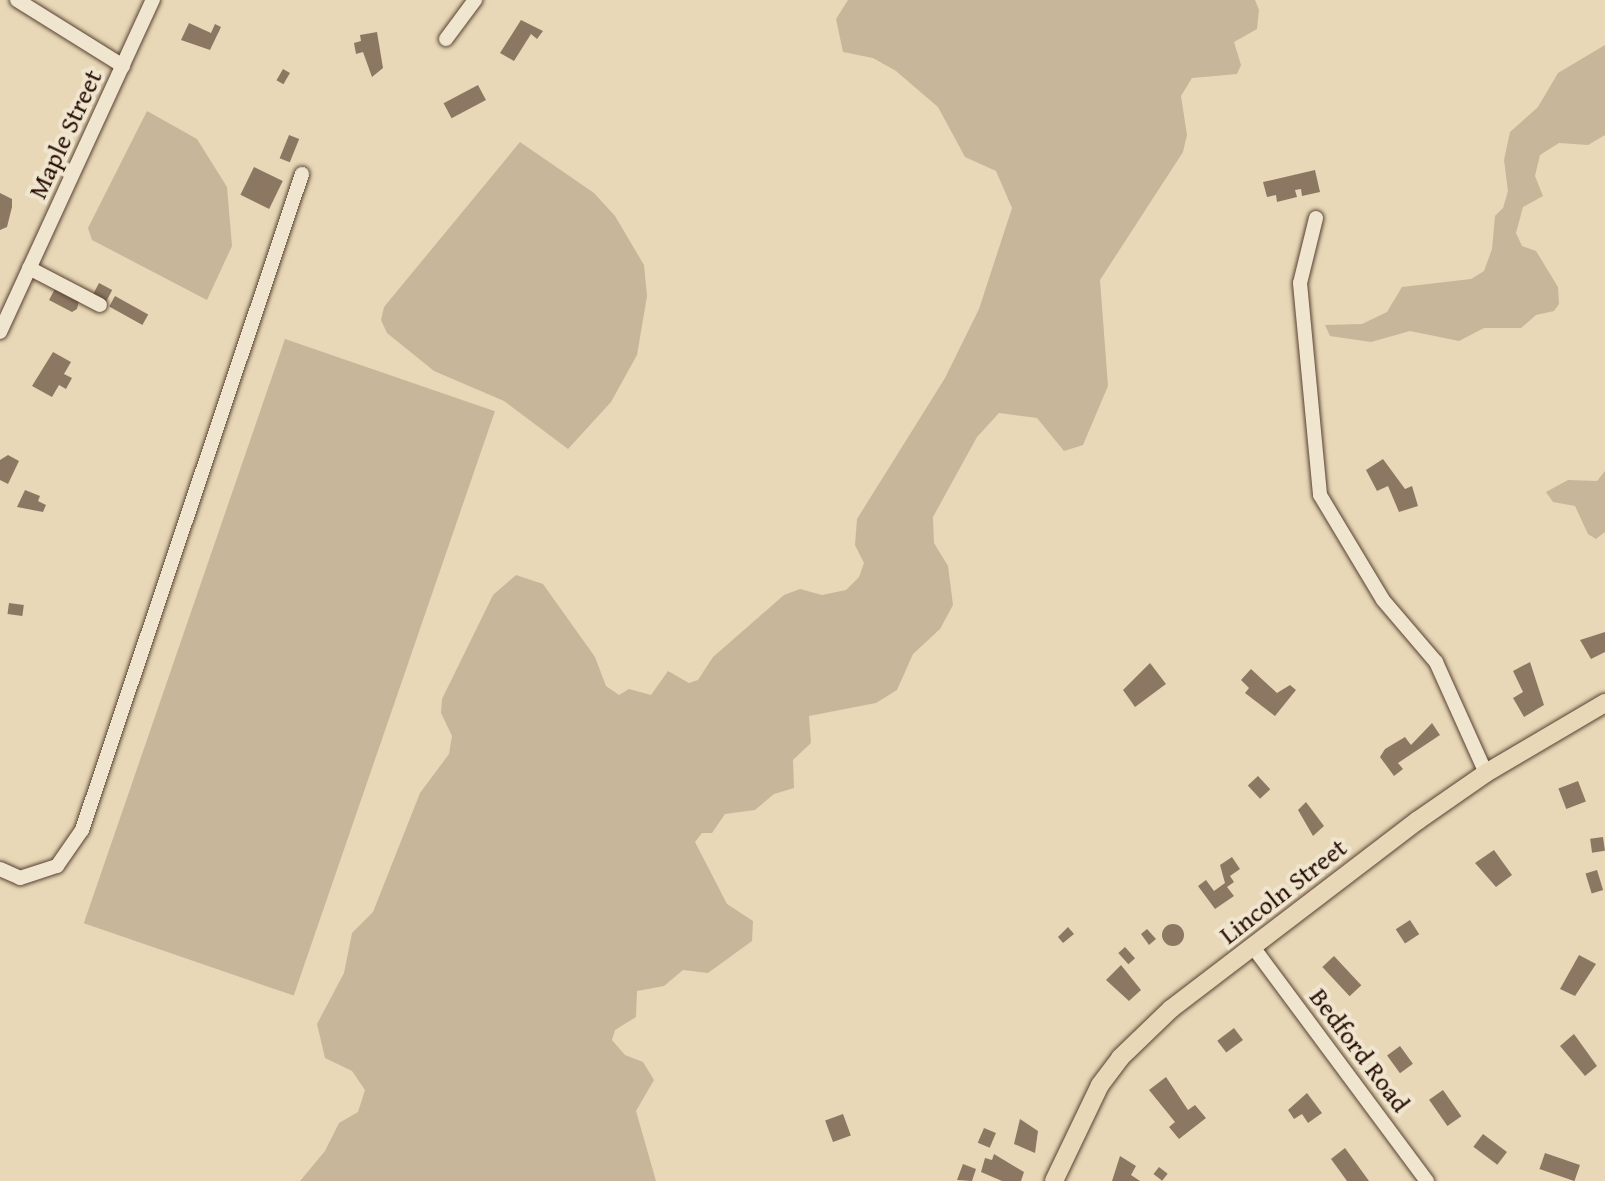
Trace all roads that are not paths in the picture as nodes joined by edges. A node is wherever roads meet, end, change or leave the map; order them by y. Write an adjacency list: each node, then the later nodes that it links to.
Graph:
1 (17, 0): 5 (street)
2 (153, 0): 5 (street, Maple Street)
3 (475, 0): 4 (street)
4 (446, 39)
5 (123, 66): 8 (street, Maple Street)
6 (302, 174): 13 (street)
7 (1316, 218): 12 (street)
8 (29, 268): 9 (street); 10 (street, Maple Street)
9 (100, 305)
10 (0, 332)
11 (1605, 703): 12 (main road, Lincoln Street)
12 (1486, 773): 14 (main road, Lincoln Street)
13 (0, 869)
14 (1253, 947): 15 (main road, Lincoln Street); 16 (street, Bedford Road)
15 (1054, 1181)
16 (1427, 1181)

